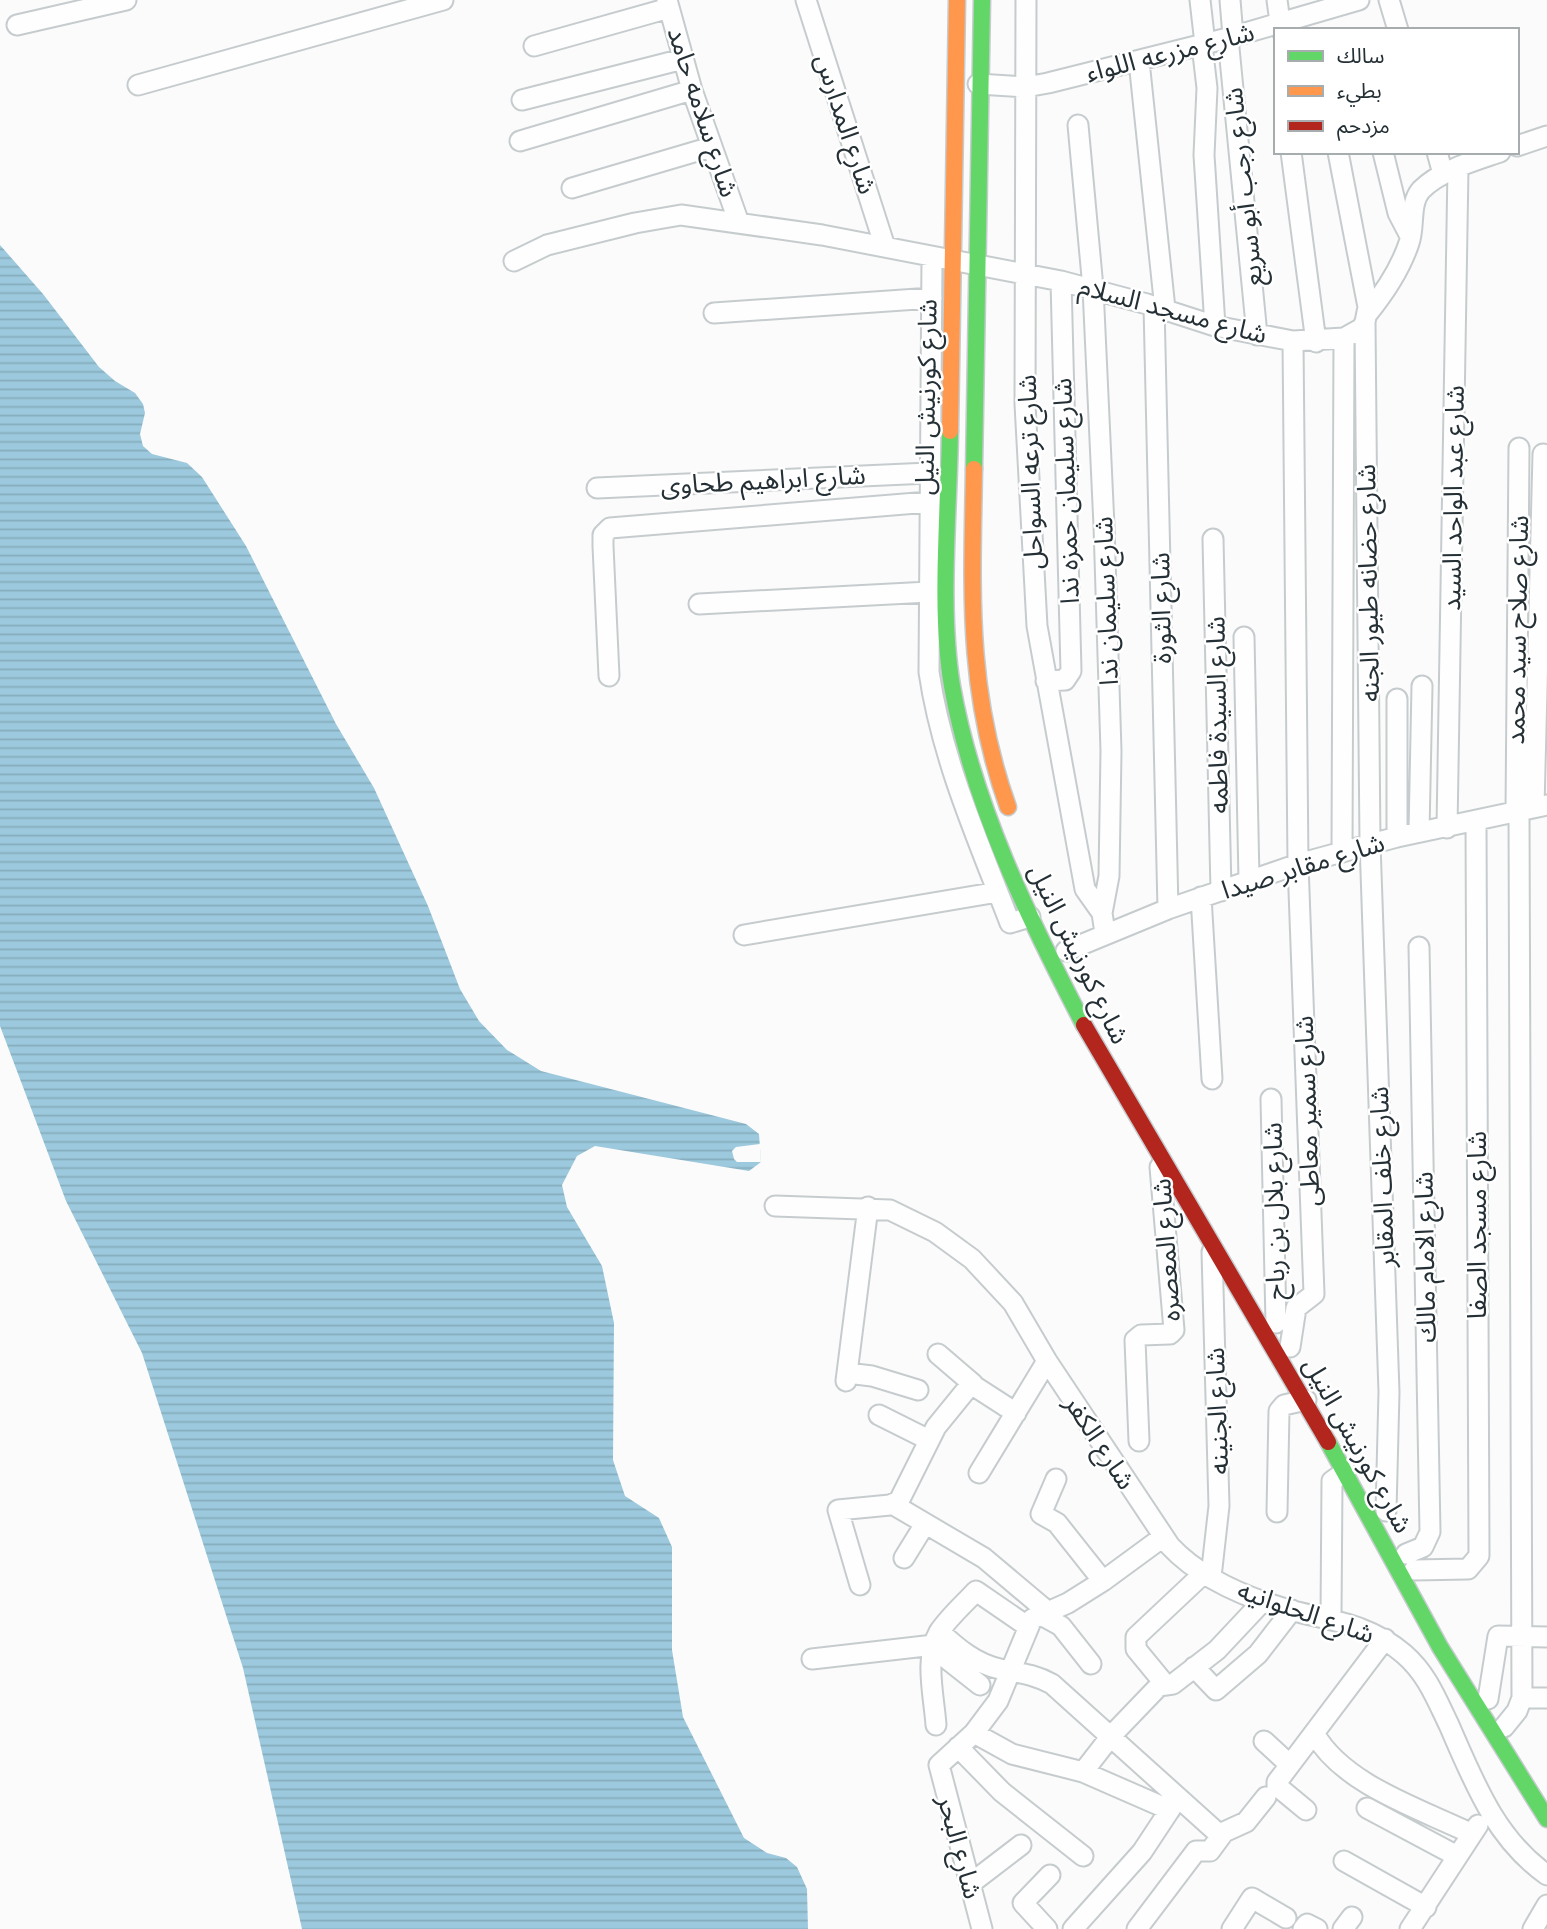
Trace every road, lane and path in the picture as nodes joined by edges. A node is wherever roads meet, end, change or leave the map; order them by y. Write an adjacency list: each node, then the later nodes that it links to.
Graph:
1 (126, 0): 14 (street)
2 (443, 0): 23 (street)
3 (806, 0): 41 (street, شارع المدارس)
4 (957, 0): 43 (main road, شارع كورنيش النيل)
5 (982, 0): 22 (main road, شارع كورنيش النيل)
6 (1026, 0): 24 (street, شارع ترعه السواحل)
7 (1200, 0): 18 (street)
8 (1230, 0): 17 (street, شارع رجب أبو سريع)
9 (1277, 0): 15 (street)
10 (1359, 0): 13 (street, شارع مزرعه اللواء)
11 (1389, 0): 16 (street)
12 (668, 4): 19 (street); 20 (street, شارع سلامه حامد)
13 (1314, 15): 15 (street, شارع مزرعه اللواء)
14 (17, 25)
15 (1281, 26): 17 (street, شارع مزرعه اللواء)
16 (1397, 28)
17 (1231, 37): 18 (street, شارع مزرعه اللواء); 54 (street, شارع رجب أبو سريع)
18 (1203, 45): 21 (street, شارع مزرعه اللواء); 53 (street)
19 (534, 46)
20 (683, 59): 25 (street, شارع سلامه حامد); 26 (street)
21 (1139, 61): 24 (street, شارع مزرعه اللواء); 50 (street, شارع الثورة)
22 (978, 84): 24 (street, شارع مزرعه اللواء); 45 (main road, شارع كورنيش النيل)
23 (138, 85)
24 (1026, 87): 46 (street, شارع ترعه السواحل)
25 (692, 90): 29 (street); 31 (street, شارع سلامه حامد)
26 (522, 100)
27 (1078, 125): 48 (street, شارع سليمان ندا)
28 (1547, 136): 30 (street)
29 (520, 141)
30 (1519, 145)
31 (711, 147): 38 (street); 39 (street, شارع سلامه حامد)
32 (1291, 154): 57 (street)
33 (1338, 154): 52 (street, شارع حضانه طيور الجنه)
34 (1383, 154): 40 (street)
35 (1438, 154): 37 (street, شارع عبد الواحد السيد)
36 (1495, 154): 37 (street, شارع مسجد السلام)
37 (1451, 171): 40 (street, شارع مسجد السلام); 76 (street, شارع عبد الواحد السيد)
38 (572, 188)
39 (739, 223): 41 (street, شارع مسجد السلام); 44 (street, شارع مسجد السلام)
40 (1410, 236): 52 (street, شارع مسجد السلام)
41 (885, 247): 42 (street, شارع مسجد السلام)
42 (932, 257): 43 (street, شارع مسجد السلام); 49 (street)
43 (952, 259): 45 (street, شارع مسجد السلام); 72 (main road, شارع كورنيش النيل)
44 (514, 261)
45 (975, 264): 46 (street, شارع مسجد السلام); 71 (main road, شارع كورنيش النيل)
46 (1025, 274): 47 (street, شارع مسجد السلام); 68 (street, شارع ترعه السواحل)
47 (1061, 281): 48 (street, شارع مسجد السلام); 68 (street, شارع سليمان حمزه ندا)
48 (1093, 288): 50 (street, شارع مسجد السلام); 87 (street, شارع سليمان ندا)
49 (932, 298): 51 (street); 60 (street)
50 (1159, 308): 53 (street, شارع مسجد السلام); 86 (street, شارع الثورة)
51 (714, 313)
52 (1367, 317): 55 (street, شارع مسجد السلام); 79 (street, شارع حضانه طيور الجنه)
53 (1215, 326): 54 (street, شارع مسجد السلام)
54 (1257, 335): 56 (street, شارع مسجد السلام)
55 (1344, 338): 57 (street, شارع مسجد السلام); 80 (street)
56 (1293, 341): 57 (street, شارع مسجد السلام); 81 (street)
57 (1316, 342)
58 (1519, 448): 73 (street, شارع صلاح سيد محمد)
59 (1543, 454): 73 (street)
60 (929, 473): 61 (street, شارع ابراهيم طحاوى); 62 (street)
61 (597, 488)
62 (929, 502): 64 (street); 67 (street)
63 (1213, 540): 83 (street, شارع السيدة فاطمه)
64 (929, 592): 65 (street); 84 (street)
65 (699, 604)
66 (1244, 637): 82 (street)
67 (609, 676)
68 (1046, 681): 87 (street, شارع ترعه السواحل)
69 (1422, 686): 77 (street)
70 (1397, 699): 78 (street)
71 (993, 763): 72 (main road); 74 (main road, شارع كورنيش النيل)
72 (973, 771): 88 (main road, شارع كورنيش النيل)
73 (1529, 809): 75 (street, شارع مقابر صيدا); 129 (street)
74 (1014, 822)
75 (1476, 822): 76 (street, شارع مقابر صيدا); 121 (street, شارع مسجد الصفا)
76 (1447, 828): 77 (street, شارع مقابر صيدا)
77 (1419, 832): 78 (street, شارع مقابر صيدا)
78 (1397, 837): 79 (street, شارع مقابر صيدا)
79 (1370, 843): 80 (street, شارع مقابر صيدا); 116 (street, شارع خلف المقابر)
80 (1342, 852): 81 (street, شارع مقابر صيدا)
81 (1298, 864): 82 (street, شارع مقابر صيدا); 102 (street, شارع سمير معاطى)
82 (1250, 880): 83 (street, شارع مقابر صيدا)
83 (1221, 891): 85 (street, شارع مقابر صيدا)
84 (998, 892): 88 (street); 90 (street)
85 (1201, 897): 86 (street, شارع مقابر صيدا); 94 (street)
86 (1168, 909): 89 (street, شارع مقابر صيدا)
87 (1102, 913): 89 (street, شارع ترعه السواحل)
88 (1030, 917): 97 (main road, شارع كورنيش النيل)
89 (1105, 933): 91 (street, شارع مقابر صيدا)
90 (744, 935)
91 (1063, 946): 93 (main road, شارع كورنيش النيل)
92 (1419, 947): 121 (street, شارع الامام مالك)
93 (1075, 969)
94 (1212, 1079)
95 (1271, 1099): 101 (street, شارع بلال بن رباح)
96 (1156, 1115): 101 (main road, شارع كورنيش النيل)
97 (1159, 1152): 100 (main road, شارع كورنيش النيل); 111 (street, شارع المعصره)
98 (775, 1206): 99 (street, شارع الكفر)
99 (868, 1207): 103 (street, شارع الكفر); 106 (street)
100 (1212, 1244): 107 (main road, شارع كورنيش النيل); 122 (street, شارع الجنينه)
101 (1276, 1323): 102 (main road, شارع كورنيش النيل)
102 (1290, 1347): 116 (main road, شارع كورنيش النيل)
103 (1043, 1353): 108 (street); 119 (street, شارع الكفر)
104 (937, 1354): 105 (street)
105 (973, 1384): 108 (street); 110 (street)
106 (919, 1390)
107 (1306, 1400): 112 (main road, شارع كورنيش النيل); 117 (street)
108 (1016, 1413): 113 (street)
109 (879, 1415): 110 (street)
110 (929, 1440): 115 (street)
111 (1139, 1441)
112 (1346, 1471): 128 (street); 157 (main road, شارع كورنيش النيل)
113 (979, 1473)
114 (1056, 1479): 123 (street)
115 (894, 1505): 118 (street); 124 (street)
116 (1386, 1511): 121 (main road, شارع كورنيش النيل)
117 (1277, 1512)
118 (925, 1524): 120 (street); 127 (street)
119 (1163, 1537): 122 (street, شارع الحلوانيه); 123 (street)
120 (904, 1558)
121 (1410, 1562): 141 (main road, شارع كورنيش النيل)
122 (1208, 1575): 125 (street, شارع الحلوانيه); 137 (street)
123 (1103, 1581): 127 (street)
124 (860, 1585)
125 (1263, 1601): 126 (street, شارع الحلوانيه); 135 (street)
126 (1292, 1610): 128 (street, شارع الحلوانيه); 135 (street)
127 (1038, 1617): 132 (street); 134 (street); 136 (street)
128 (1331, 1617): 131 (street, شارع الحلوانيه)
129 (1522, 1636): 130 (street); 139 (street); 141 (street)
130 (1547, 1637)
131 (1385, 1639): 145 (street); 156 (street, شارع الحلوانيه)
132 (936, 1642): 133 (street); 136 (street); 138 (street); 142 (street)
133 (812, 1659)
134 (1091, 1664)
135 (1194, 1667): 137 (street)
136 (1011, 1671): 144 (street); 146 (street)
137 (1164, 1682): 146 (street)
138 (980, 1685)
139 (1522, 1698): 140 (street); 143 (street)
140 (1547, 1698)
141 (1488, 1699): 143 (main road, شارع كورنيش النيل)
142 (936, 1725)
143 (1503, 1727): 151 (main road, شارع كورنيش النيل)
144 (974, 1732): 148 (street); 150 (street)
145 (1314, 1733): 149 (street); 158 (street)
146 (1111, 1736): 150 (street); 153 (street)
147 (1264, 1741): 149 (street)
148 (958, 1747): 161 (street); 166 (street, شارع البحر)
149 (1290, 1765): 155 (street)
150 (1083, 1772): 153 (street)
151 (1547, 1796)
152 (1266, 1797): 159 (street)
153 (1174, 1803): 159 (street); 172 (street)
154 (1367, 1808): 162 (street)
155 (1306, 1810)
156 (1487, 1811): 158 (street); 165 (street, شارع الحلوانيه)
157 (1547, 1819)
158 (1472, 1833): 162 (street)
159 (1221, 1836): 173 (street)
160 (1020, 1844): 166 (street)
161 (1083, 1856)
162 (1458, 1856): 168 (street)
163 (1344, 1861): 168 (street)
164 (1050, 1875): 171 (street)
165 (1547, 1875)
166 (970, 1884): 170 (street, شارع البحر)
167 (1547, 1905): 178 (street)
168 (1426, 1907): 177 (street)
169 (1286, 1918): 174 (street)
170 (982, 1929)
171 (1047, 1929)
172 (1073, 1929)
173 (1138, 1929)
174 (1232, 1929)
175 (1303, 1929): 176 (street)
176 (1317, 1929)
177 (1410, 1929)
178 (1533, 1929)

